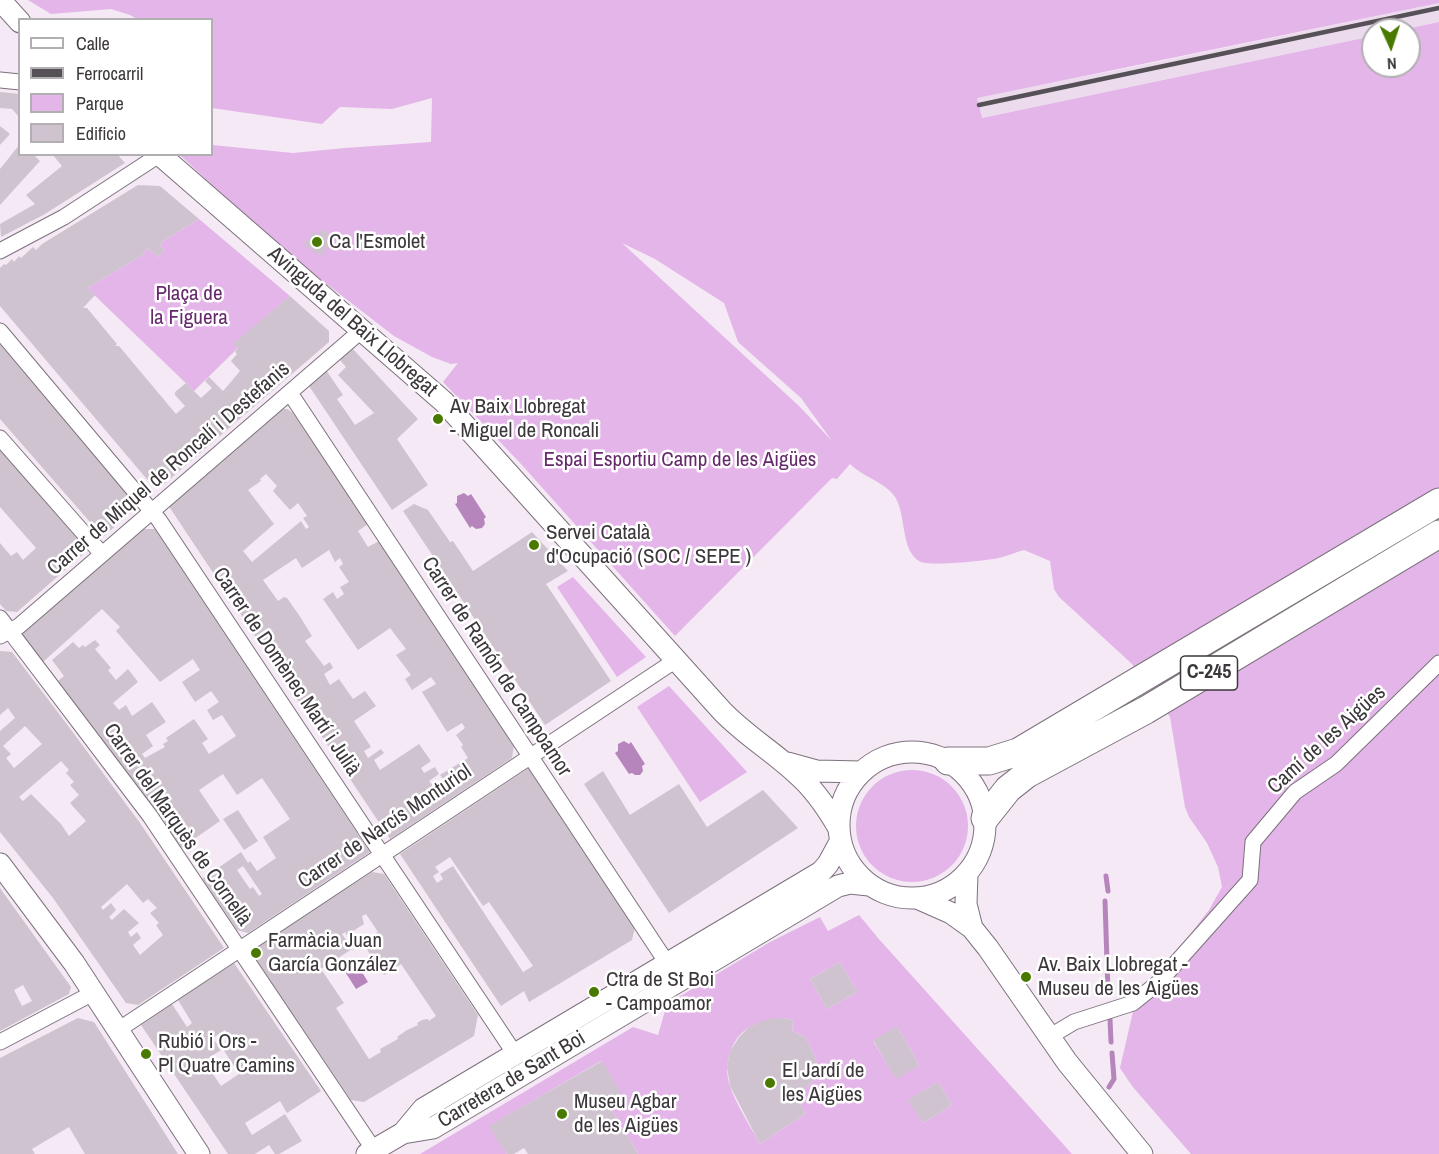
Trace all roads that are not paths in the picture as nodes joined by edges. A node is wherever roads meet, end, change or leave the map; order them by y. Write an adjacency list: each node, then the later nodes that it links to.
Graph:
1 (10, 11): 2 (main road)
2 (30, 18)
3 (0, 80): 4 (street)
4 (18, 82)
5 (157, 156): 7 (street)
6 (160, 156): 8 (main road, Avinguda del Baix Llobregat)
7 (0, 251)
8 (362, 330): 10 (street, Carrer de Miquel de Roncalí i Destefanis); 20 (main road, Avinguda del Baix Llobregat)
9 (0, 331): 13 (street, Carrer de Domènec Martí i Julià)
10 (290, 393): 13 (street, Carrer de Miquel de Roncalí i Destefanis); 22 (street, Carrer de Ramón de Campoamor)
11 (0, 438): 16 (street)
12 (1439, 502): 24 (highway, C-245)
13 (152, 511): 16 (street, Carrer de Miquel de Roncalí i Destefanis); 28 (street, Carrer de Domènec Martí i Julià)
14 (1439, 534): 18 (highway, C-245)
15 (1439, 551): 18 (highway)
16 (102, 554): 19 (street, Carrer de Miquel de Roncalí i Destefanis)
17 (0, 618): 19 (street, Carrer del Marquès de Cornellà)
18 (1288, 626): 26 (highway, C-245)
19 (5, 633): 34 (street, Carrer del Marquès de Cornellà)
20 (676, 660): 22 (street, Carrer de Narcís Monturiol); 23 (main road, Avinguda del Baix Llobregat)
21 (1439, 663): 38 (street, Camí de les Aigües)
22 (530, 757): 28 (street, Carrer de Narcís Monturiol); 35 (street, Carrer de Ramón de Campoamor)
23 (781, 761): 25 (main road, Avinguda del Baix Llobregat); 27 (main road, Avinguda del Baix Llobregat)
24 (948, 761): 25 (main road); 26 (main road)
25 (861, 772): 27 (main road)
26 (985, 818): 30 (main road)
27 (839, 835): 31 (main road); 35 (main road, Carretera de Sant Boi)
28 (382, 855): 34 (street, Carrer de Narcís Monturiol); 40 (street, Carrer de Domènec Martí i Julià)
29 (0, 864): 36 (main road)
30 (967, 874): 32 (main road); 33 (main road)
31 (869, 885): 32 (main road); 41 (main road, Carretera de Sant Boi)
32 (917, 898): 33 (main road)
33 (972, 928): 38 (main road)
34 (240, 949): 37 (street, Carrer de Narcís Monturiol); 42 (street, Carrer del Marquès de Cornellà)
35 (667, 963): 40 (main road, Carretera de Sant Boi)
36 (93, 993): 37 (main road); 39 (street)
37 (118, 1030): 43 (main road)
38 (1049, 1037): 44 (main road)
39 (0, 1042)
40 (515, 1054): 41 (main road, Carretera de Sant Boi)
41 (402, 1133): 42 (main road, Carretera de Sant Boi)
42 (371, 1152)
43 (199, 1154)
44 (1142, 1154)

